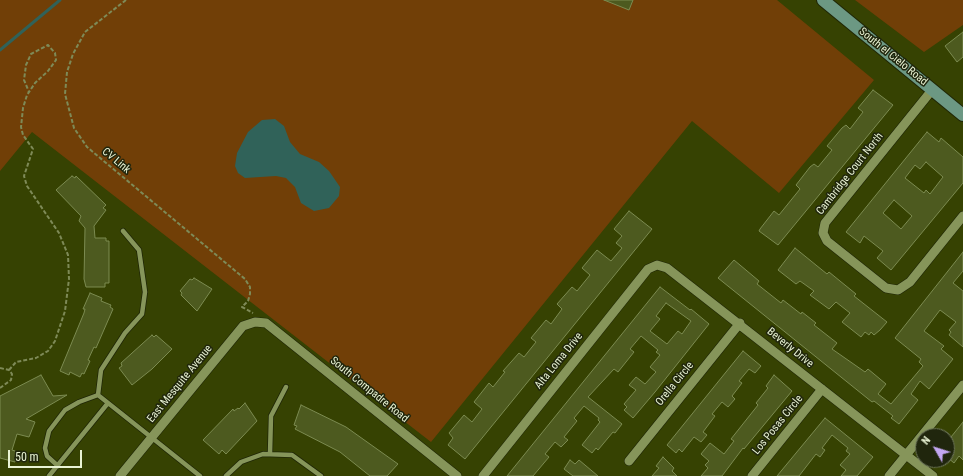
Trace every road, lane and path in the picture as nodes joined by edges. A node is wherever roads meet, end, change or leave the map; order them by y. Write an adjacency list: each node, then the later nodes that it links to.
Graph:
1 (126, 0): 9 (path, CV Link)
2 (822, 0): 3 (street, South el Cielo Road)
3 (932, 90): 5 (street, South el Cielo Road); 6 (street, Cambridge Court North)
4 (29, 92): 4 (path); 13 (path)
5 (963, 115)
6 (963, 216)
7 (123, 231): 18 (lane)
8 (657, 266): 11 (street, Beverly Drive); 31 (street, Alta Loma Drive)
9 (242, 307)
10 (266, 323): 20 (street, East Mesquite Avenue); 30 (street, South Compadre Road)
11 (740, 323): 17 (street, Beverly Drive); 23 (street, Orella Circle)
12 (0, 368): 13 (path)
13 (9, 370): 16 (path)
14 (963, 385): 22 (street)
15 (286, 387): 21 (lane)
16 (0, 388)
17 (822, 389): 22 (street, Beverly Drive); 32 (street, Los Posas Circle)
18 (98, 395): 19 (lane); 24 (lane)
19 (108, 403): 20 (lane); 24 (lane)
20 (151, 438): 26 (street, East Mesquite Avenue); 27 (lane)
21 (270, 454): 28 (lane); 29 (lane)
22 (906, 455): 33 (street); 34 (street, Beverly Drive)
23 (629, 461)
24 (58, 466): 25 (lane)
25 (50, 476)
26 (120, 476)
27 (200, 476)
28 (226, 476)
29 (321, 476)
30 (457, 476)
31 (483, 476)
32 (752, 476)
33 (889, 476)
34 (933, 476)

